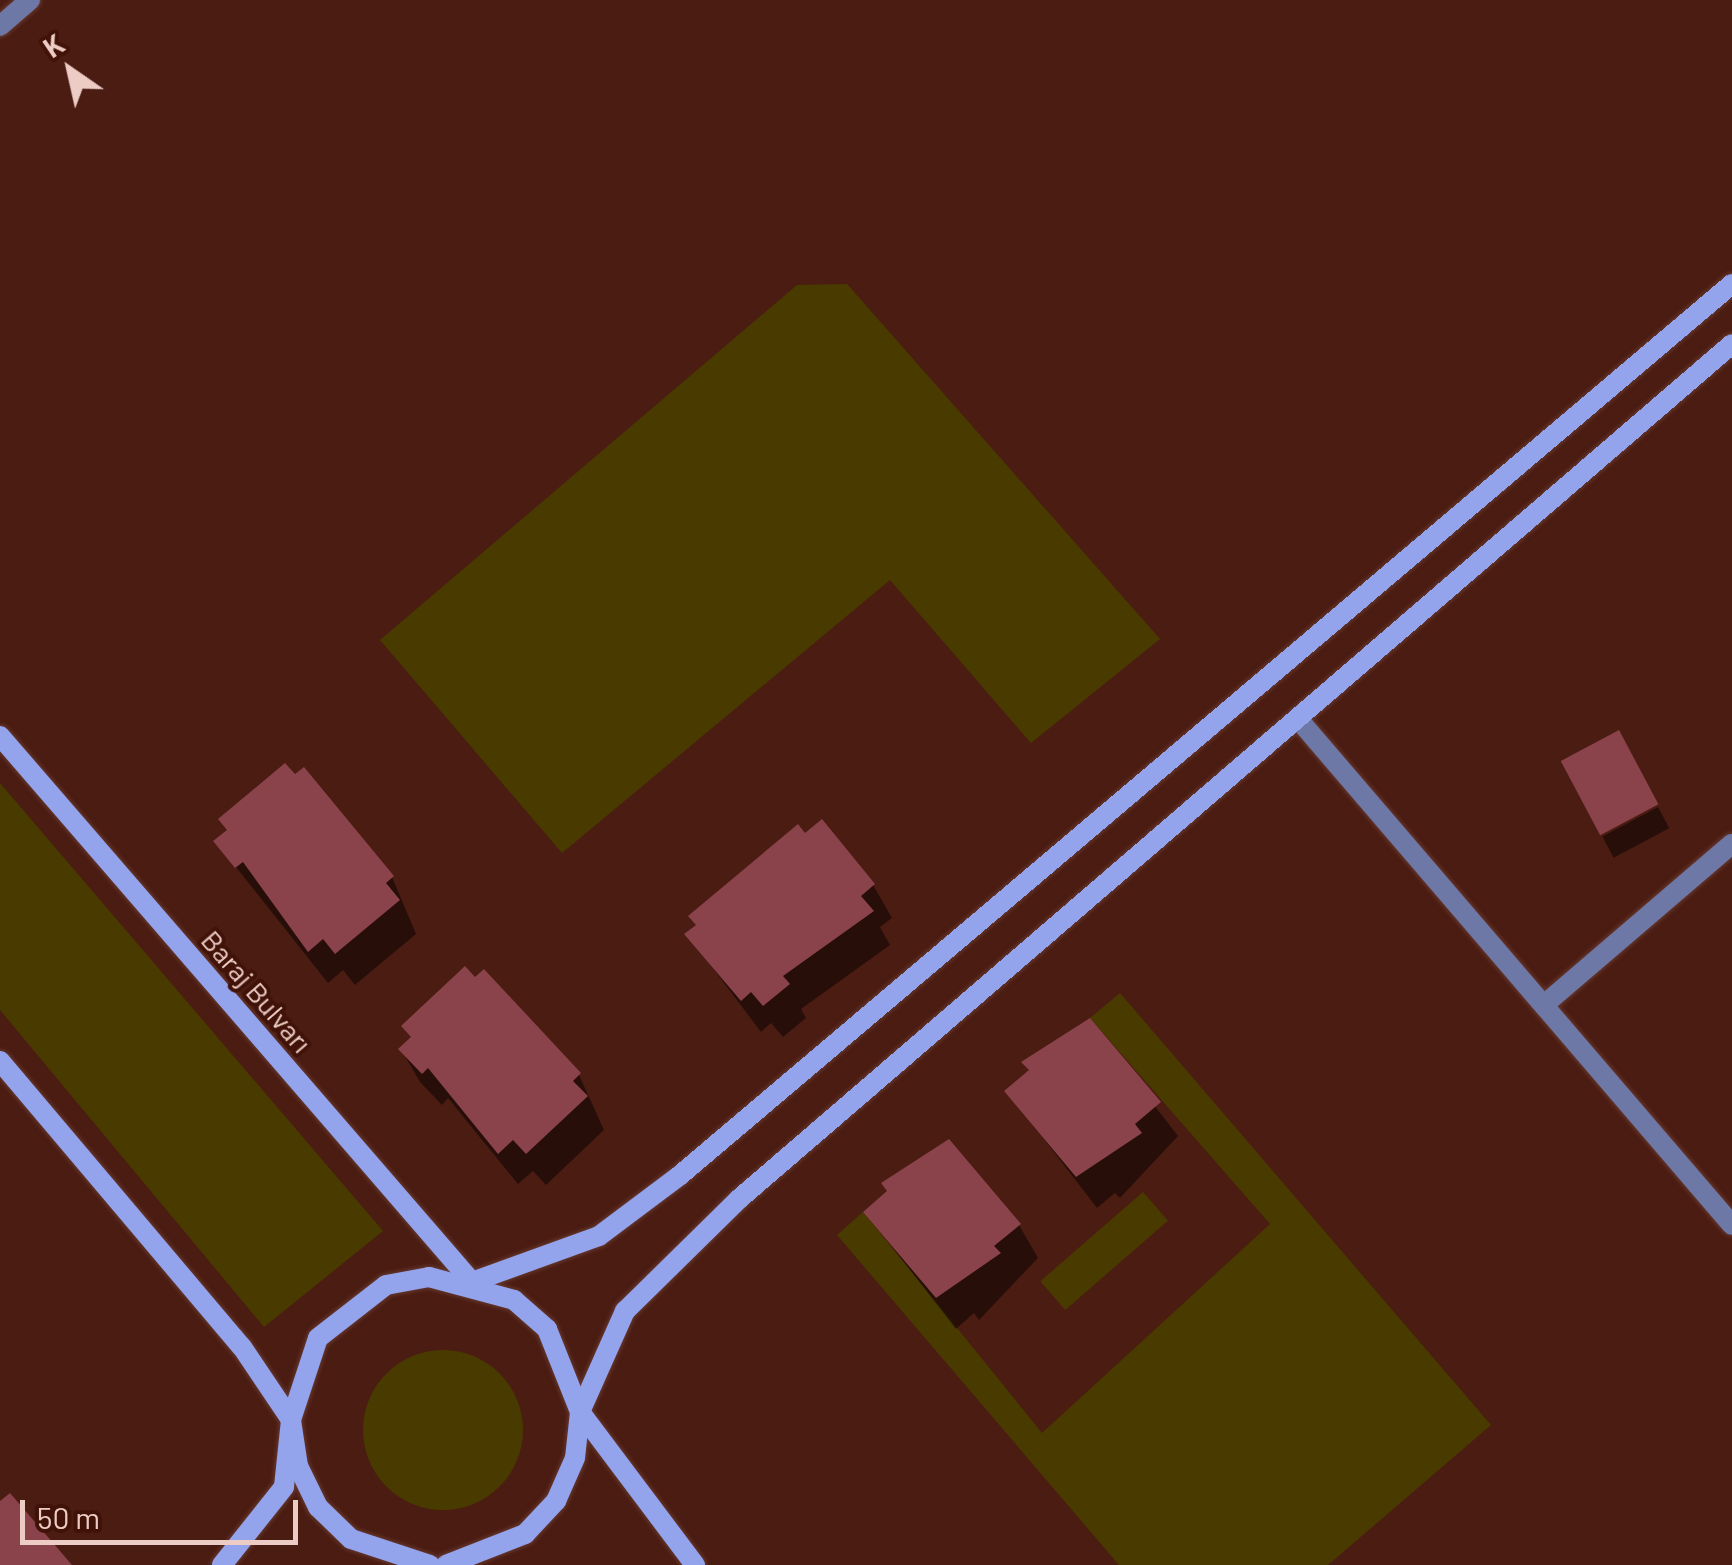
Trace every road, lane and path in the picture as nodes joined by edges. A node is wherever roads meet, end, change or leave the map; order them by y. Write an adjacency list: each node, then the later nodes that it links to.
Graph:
1 (30, 0): 2 (street)
2 (0, 26)
3 (1732, 284): 11 (street)
4 (1732, 344): 5 (street)
5 (1299, 720): 8 (street); 12 (street)
6 (0, 736): 11 (street, Baraj Bulvarı)
7 (1732, 844): 8 (street)
8 (1546, 1004): 10 (street)
9 (0, 1060): 13 (street)
10 (1732, 1224)
11 (472, 1282): 12 (street, Baraj Bulvarı); 13 (street)
12 (580, 1412): 17 (street); 18 (street)
13 (291, 1420): 14 (street); 15 (street)
14 (391, 1563): 16 (street)
15 (222, 1565)
16 (430, 1565)
17 (446, 1565)
18 (694, 1565)

